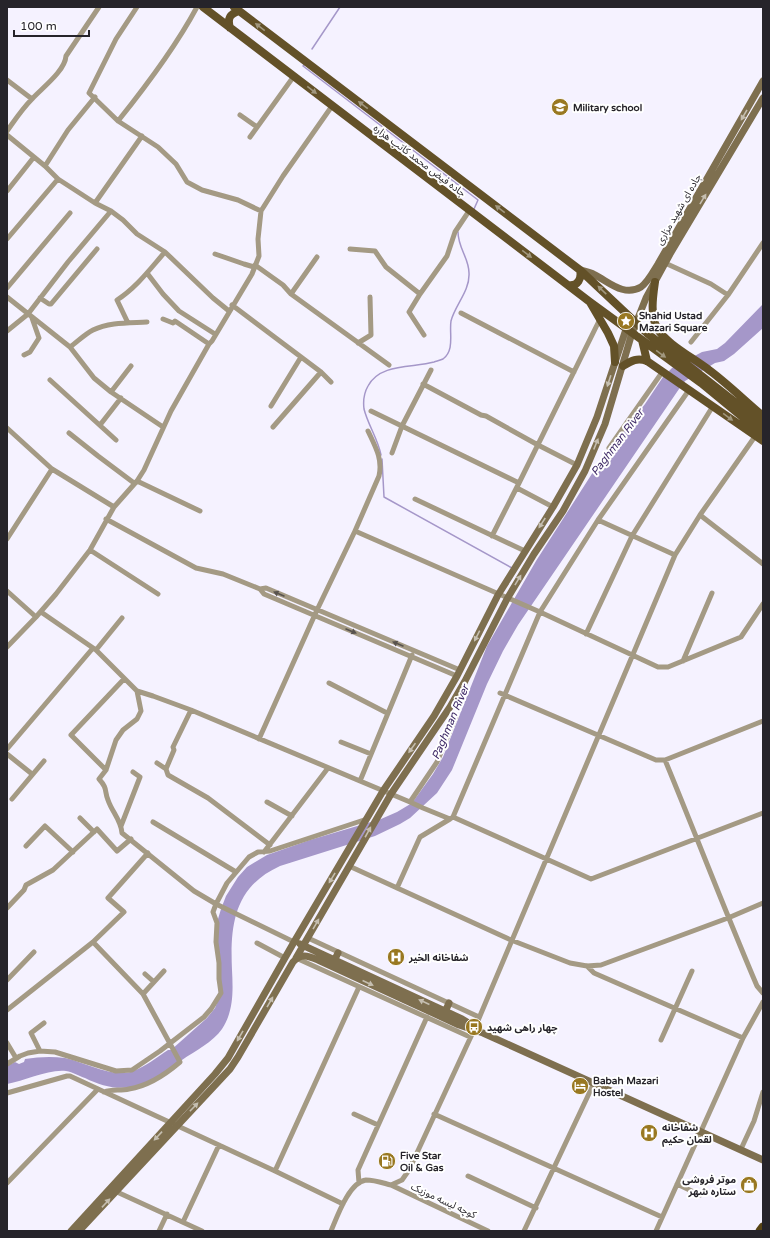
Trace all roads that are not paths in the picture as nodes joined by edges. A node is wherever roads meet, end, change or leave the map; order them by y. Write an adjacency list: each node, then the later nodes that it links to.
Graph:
1 (99, 7): 12 (street)
2 (137, 7): 10 (street)
3 (197, 7): 15 (street)
4 (203, 7): 6 (main road, جاده فیض محمد کاتب هزاره)
5 (237, 9): 6 (main road); 39 (main road, one-way to 5)
6 (230, 28): 7 (main road, جاده فیض محمد کاتب هزاره)
7 (294, 76): 13 (main road, جاده فیض محمد کاتب هزاره, one-way to 13); 16 (street)
8 (7, 80): 12 (street)
9 (763, 81): 39 (main road, جاده ای شهید مزاری, one-way to 39)
10 (95, 96): 15 (street); 22 (street)
11 (763, 98): 37 (main road, جاده ای شهید مزاری, one-way to 11)
12 (32, 99): 17 (street)
13 (332, 106): 26 (main road, جاده فیض محمد کاتب هزاره); 28 (street)
14 (240, 115): 16 (street)
15 (118, 121): 19 (street)
16 (257, 127): 20 (street)
17 (7, 131)
18 (7, 136): 21 (street)
19 (142, 136): 25 (street); 28 (street)
20 (250, 137)
21 (34, 157): 22 (street); 24 (street)
22 (45, 166): 23 (street)
23 (58, 179): 25 (street); 30 (street)
24 (7, 191)
25 (95, 203): 27 (street)
26 (469, 210): 42 (main road, جاده فیض محمد کاتب هزاره, one-way to 42); 45 (street)
27 (111, 211): 34 (street); 49 (street)
28 (261, 211): 38 (street)
29 (70, 212): 43 (street)
30 (7, 239)
31 (763, 243): 46 (street)
32 (97, 248): 49 (street)
33 (350, 249): 45 (street)
34 (165, 252): 40 (street); 52 (street)
35 (215, 254): 38 (street)
36 (317, 257): 44 (street)
37 (665, 263): 41 (main road, جاده ای شهید مزاری); 46 (street)
38 (254, 266): 44 (street); 51 (street)
39 (580, 270): 42 (main road); 57 (main road, one-way to 39)
40 (147, 273): 59 (street); 62 (street)
41 (655, 282): 57 (main road, جاده ای شهید مزاری); 70 (main road)
42 (568, 285): 50 (main road, جاده فیض محمد کاتب هزاره)
43 (7, 288)
44 (291, 294): 66 (street)
45 (420, 294): 63 (street)
46 (728, 295): 65 (street)
47 (7, 297): 54 (street)
48 (370, 297): 66 (street)
49 (40, 298): 54 (street)
50 (590, 302): 56 (main road); 60 (main road, جاده فیض محمد کاتب هزاره)
51 (232, 305): 52 (street); 71 (street)
52 (229, 311): 62 (street)
53 (461, 313): 78 (street)
54 (30, 315): 61 (street); 68 (street); 69 (street)
55 (163, 319): 67 (street)
56 (600, 319): 73 (main road); 78 (street)
57 (633, 320): 60 (main road, جاده ای شهید مزاری); 70 (main road)
58 (146, 322): 59 (street)
59 (128, 323): 68 (street)
60 (629, 330): 64 (main road, جاده فیض محمد کاتب هزاره); 73 (main road, جاده ای شهید مزاری)
61 (7, 331)
62 (215, 334): 67 (street)
63 (424, 335)
64 (642, 340): 70 (main road, جاده فیض محمد کاتب هزاره, one-way to 70); 72 (main road)
65 (691, 342)
66 (358, 343): 74 (street)
67 (209, 344): 92 (street)
68 (70, 347): 84 (street)
69 (24, 355)
70 (677, 356): 89 (main road); 95 (main road)
71 (301, 357): 77 (street); 86 (street)
72 (647, 361): 73 (main road); 79 (main road)
73 (619, 364): 103 (main road, one-way to 103); 127 (main road, one-way to 73)
74 (389, 365)
75 (131, 366): 84 (street)
76 (431, 370): 82 (street)
77 (321, 372): 81 (street); 93 (street)
78 (574, 372): 100 (street)
79 (664, 372): 83 (main road); 101 (street)
80 (50, 380): 90 (street)
81 (331, 382)
82 (423, 384): 91 (street); 100 (street)
83 (686, 388): 87 (main road); 113 (street)
84 (111, 392): 85 (street)
85 (121, 398): 90 (street); 92 (street)
86 (271, 406)
87 (713, 406): 95 (main road, one-way to 95); 116 (street)
88 (372, 411): 91 (street)
89 (763, 416)
90 (100, 425): 98 (street)
91 (402, 426): 102 (street); 106 (street)
92 (163, 427): 105 (street)
93 (273, 427)
94 (7, 428): 104 (street)
95 (761, 430): 99 (main road); 111 (street)
96 (368, 431): 114 (street)
97 (69, 433): 105 (street)
98 (116, 440)
99 (763, 441)
100 (538, 445): 103 (street); 106 (street)
101 (609, 448)
102 (392, 453)
103 (577, 465): 109 (main road)
104 (52, 470): 108 (street); 117 (street)
105 (136, 482): 108 (street); 110 (street)
106 (518, 486): 109 (street); 115 (street)
107 (415, 499): 115 (street)
108 (114, 507): 112 (street)
109 (553, 507): 119 (main road, one-way to 119)
110 (200, 511)
111 (700, 516): 120 (street); 121 (street)
112 (106, 519): 118 (street); 122 (street)
113 (598, 520): 116 (street); 131 (street)
114 (356, 531): 126 (street); 129 (street)
115 (492, 536): 119 (street)
116 (632, 536): 120 (street); 135 (street)
117 (7, 538)
118 (90, 550): 125 (street); 130 (street)
119 (525, 551): 126 (main road)
120 (675, 555): 139 (street)
121 (763, 564)
122 (260, 590): 129 (street, one-way to 122); 132 (street)
123 (7, 592): 133 (street)
124 (712, 593): 141 (street)
125 (158, 594)
126 (498, 595): 127 (street); 142 (main road, one-way to 142)
127 (507, 599): 131 (street); 167 (main road)
128 (763, 604): 141 (street)
129 (317, 610): 132 (street); 138 (street, one-way to 129)
130 (41, 612): 133 (street); 137 (street)
131 (540, 612): 135 (street); 146 (street)
132 (315, 616): 140 (street, one-way to 140); 152 (street)
133 (36, 617): 136 (street)
134 (122, 618): 137 (street)
135 (586, 634): 139 (street)
136 (8, 645)
137 (95, 649): 143 (street); 154 (street)
138 (414, 651): 140 (street); 142 (street)
139 (632, 656): 141 (street); 151 (street)
140 (411, 657): 142 (street); 148 (street)
141 (683, 662)
142 (459, 673): 166 (main road, one-way to 166)
143 (124, 679): 145 (street); 162 (street)
144 (329, 683): 148 (street)
145 (137, 691): 147 (street); 162 (street)
146 (503, 694): 151 (street); 174 (street)
147 (191, 710): 152 (street); 161 (street)
148 (388, 713): 156 (street)
149 (456, 716): 170 (street)
150 (763, 721): 157 (street)
151 (599, 736): 157 (street); 186 (street)
152 (259, 739): 160 (street)
153 (341, 742): 156 (street)
154 (7, 749)
155 (7, 754): 164 (street)
156 (371, 754): 165 (street)
157 (665, 760): 180 (street)
158 (44, 761): 164 (street)
159 (157, 763): 161 (street)
160 (328, 768): 165 (street); 172 (street)
161 (166, 769): 181 (street)
162 (106, 770): 177 (street)
163 (133, 772): 177 (street)
164 (32, 774): 168 (street)
165 (360, 781): 166 (street)
166 (383, 791): 167 (street); 175 (main road)
167 (390, 794): 170 (street); 187 (main road, one-way to 167)
168 (12, 799)
169 (267, 802): 172 (street)
170 (411, 802): 174 (street)
171 (763, 814): 180 (street)
172 (292, 816): 181 (street)
173 (80, 818): 178 (street)
174 (452, 818): 186 (street); 189 (street)
175 (367, 819): 184 (street); 197 (main road, one-way to 197)
176 (153, 822): 188 (street)
177 (121, 826): 179 (street)
178 (94, 832): 179 (street); 183 (street)
179 (131, 839): 185 (street)
180 (698, 839): 186 (street); 193 (street)
181 (270, 845): 184 (street)
182 (26, 846): 183 (street)
183 (73, 852): 192 (street)
184 (264, 852): 188 (street)
185 (148, 853): 191 (street); 196 (street)
186 (546, 858): 195 (street)
187 (349, 866): 189 (street); 194 (main road, one-way to 187)
188 (236, 872): 191 (street)
189 (397, 888): 195 (street)
190 (763, 903): 193 (street)
191 (218, 905): 197 (street); 229 (street)
192 (7, 908)
193 (728, 918): 206 (street); 213 (street)
194 (308, 938): 199 (main road); 201 (street)
195 (511, 940): 206 (street); 221 (street)
196 (93, 942): 214 (street); 218 (street)
197 (294, 942): 199 (main road); 202 (main road)
198 (257, 943): 202 (street)
199 (303, 946): 203 (main road); 204 (main road)
200 (34, 952): 210 (street)
201 (338, 953): 204 (main road); 216 (street)
202 (285, 958): 240 (main road, one-way to 240)
203 (296, 958): 205 (main road); 240 (main road, one-way to 203)
204 (334, 961): 219 (main road, one-way to 204)
205 (320, 965): 212 (street); 223 (main road, one-way to 223)
206 (587, 966): 217 (street)
207 (164, 971): 211 (street)
208 (692, 971): 217 (street)
209 (145, 974): 211 (street)
210 (7, 980)
211 (154, 982): 214 (street)
212 (359, 987): 220 (street); 247 (street)
213 (763, 993)
214 (143, 994): 229 (street)
215 (763, 1002): 226 (street)
216 (449, 1003): 219 (main road); 221 (street)
217 (675, 1009): 226 (street); 227 (street)
218 (7, 1010)
219 (445, 1012): 224 (main road)
220 (428, 1017): 223 (street); 241 (street)
221 (479, 1017): 224 (street)
222 (44, 1023): 230 (street)
223 (451, 1025): 224 (main road); 225 (street)
224 (474, 1029): 225 (street); 233 (main road)
225 (470, 1037): 239 (street)
226 (743, 1038): 242 (street)
227 (661, 1040)
228 (7, 1043): 231 (street)
229 (171, 1046): 230 (street); 235 (street)
230 (40, 1051): 231 (street)
231 (16, 1058): 232 (street)
232 (7, 1064)
233 (594, 1083): 242 (main road); 246 (street)
234 (98, 1089): 235 (street); 237 (street); 249 (street)
235 (104, 1092): 240 (street)
236 (763, 1092): 244 (street)
237 (7, 1093)
238 (354, 1114): 241 (street)
239 (434, 1114): 246 (street); 252 (street)
240 (173, 1124): 243 (street); 253 (main road); 261 (main road, one-way to 261)
241 (378, 1124): 250 (street)
242 (702, 1131): 244 (main road); 251 (street)
243 (219, 1145): 247 (street); 259 (street)
244 (741, 1149): 245 (main road)
245 (763, 1160)
246 (554, 1170): 256 (street); 258 (street)
247 (275, 1171): 255 (street)
248 (468, 1176): 256 (street)
249 (7, 1183)
250 (359, 1183): 252 (street, کوچه لیسه موزیک); 255 (street)
251 (677, 1184): 254 (street); 258 (street)
252 (391, 1185): 266 (street, کوچه لیسه موزیک)
253 (116, 1192): 257 (street); 262 (main road, one-way to 253)
254 (700, 1195)
255 (343, 1204): 265 (street)
256 (536, 1208): 267 (street)
257 (167, 1214): 259 (street); 263 (street)
258 (662, 1218): 268 (street)
259 (183, 1222): 264 (street)
260 (763, 1227): 269 (highway)
261 (71, 1231)
262 (79, 1231)
263 (159, 1231)
264 (202, 1231)
265 (331, 1231)
266 (488, 1231)
267 (524, 1231)
268 (656, 1231)
269 (760, 1231)

